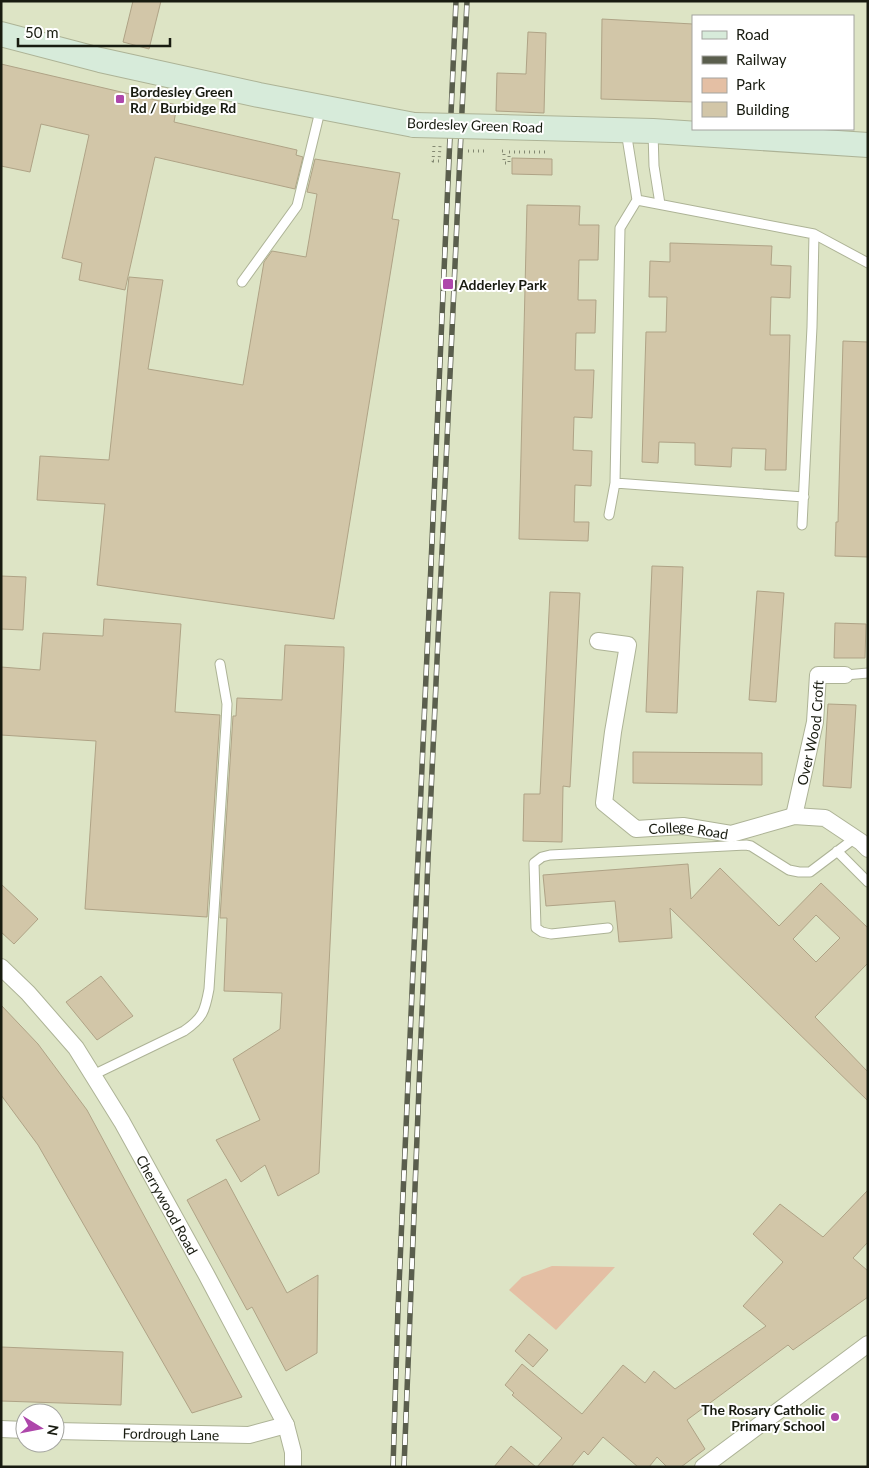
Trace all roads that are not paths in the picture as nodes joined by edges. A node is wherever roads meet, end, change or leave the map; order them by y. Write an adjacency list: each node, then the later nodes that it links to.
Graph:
1 (1, 34): 2 (main road, Bordesley Green Road)
2 (322, 107): 3 (main road, Bordesley Green Road, bridge); 10 (lane)
3 (626, 131): 4 (main road, Bordesley Green Road); 6 (lane)
4 (653, 131): 5 (main road, Bordesley Green Road); 7 (lane)
5 (868, 145)
6 (637, 200): 7 (lane); 11 (lane)
7 (660, 204): 8 (lane)
8 (814, 234): 9 (lane); 12 (lane)
9 (868, 263)
10 (242, 282)
11 (615, 483): 12 (lane); 13 (lane)
12 (804, 498): 14 (lane)
13 (609, 515)
14 (802, 524)
15 (598, 641): 19 (street, College Road)
16 (220, 664): 26 (lane)
17 (868, 673): 18 (lane)
18 (844, 674): 19 (street, Over Wood Croft)
19 (794, 816): 20 (street, College Road)
20 (855, 838): 21 (street, College Road); 22 (lane)
21 (868, 849)
22 (837, 851): 23 (lane); 24 (lane)
23 (868, 882)
24 (608, 928)
25 (1, 967): 26 (street, Cherrywood Road)
26 (93, 1075): 28 (street, Cherrywood Road)
27 (868, 1344): 33 (street)
28 (286, 1426): 31 (street, Fordrough Lane); 32 (street, Cherrywood Road)
29 (1, 1429): 30 (street)
30 (15, 1430)
31 (65, 1430)
32 (293, 1467)
33 (703, 1467)

